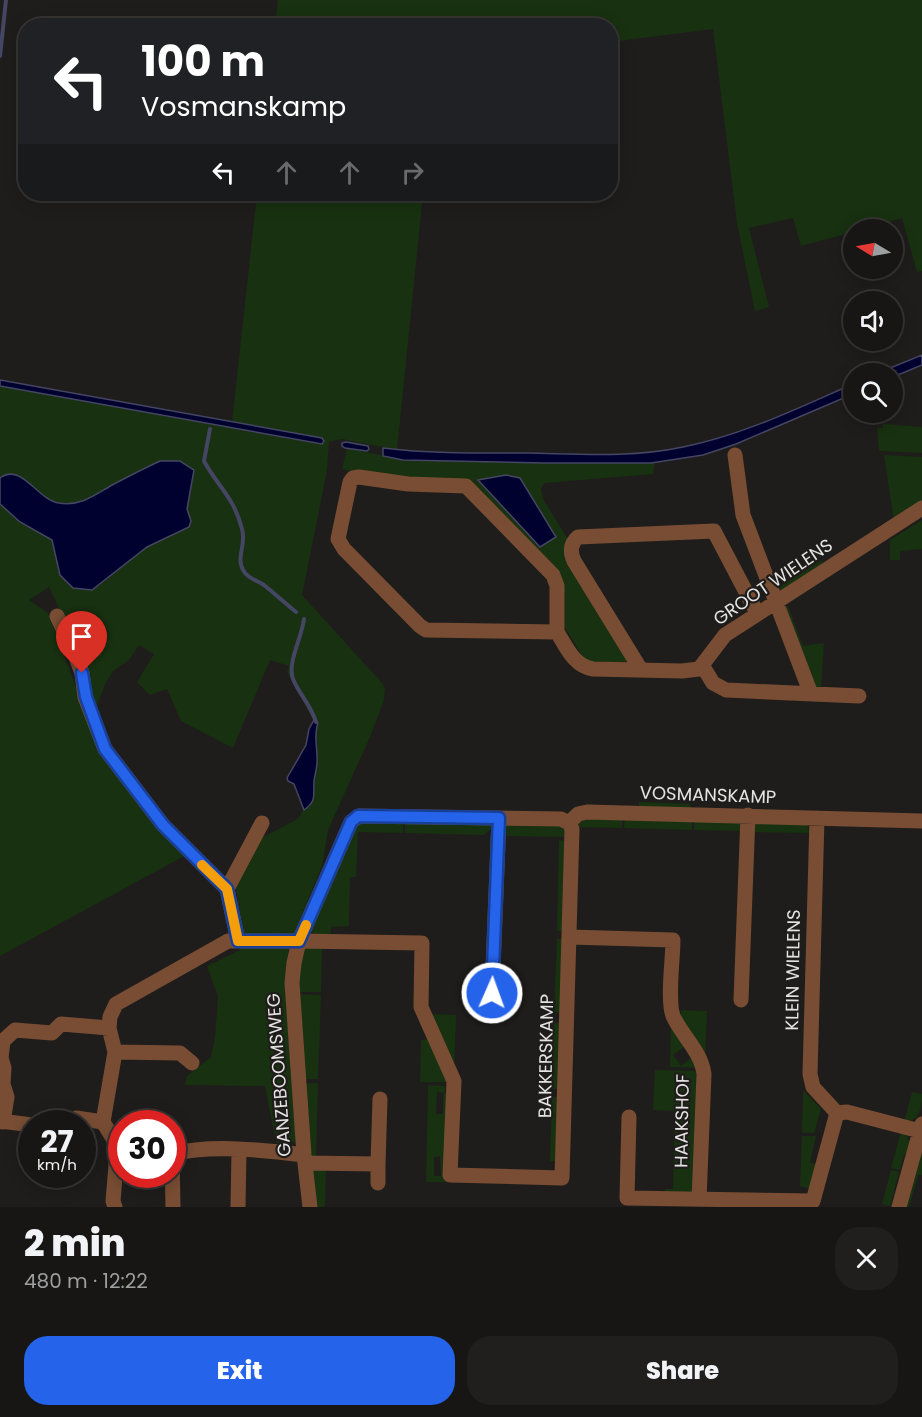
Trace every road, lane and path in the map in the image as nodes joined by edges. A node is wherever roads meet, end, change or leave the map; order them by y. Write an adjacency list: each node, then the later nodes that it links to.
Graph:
1 (735, 455): 3 (street)
2 (922, 508): 3 (street, GROOT WIELENS)
3 (777, 601): 4 (street, GROOT WIELENS); 9 (street)
4 (757, 613): 7 (street, GROOT WIELENS); 8 (street)
5 (57, 616): 17 (street)
6 (557, 632): 6 (street); 8 (street)
7 (702, 665): 8 (street); 9 (street)
8 (641, 670)
9 (811, 694): 10 (street)
10 (859, 696)
11 (748, 815): 13 (street, VOSMANSKAMP); 16 (street, VOSMANSKAMP); 22 (street)
12 (499, 818): 16 (street); 20 (street, GANZEBOOMSWEG); 21 (street)
13 (816, 818): 14 (street, VOSMANSKAMP); 27 (street, KLEIN WIELENS)
14 (922, 820)
15 (262, 823): 17 (street)
16 (569, 823): 18 (street, BAKKERSKAMP)
17 (227, 889): 19 (street)
18 (568, 937): 20 (street, BAKKERSKAMP); 42 (street, HAAKSHOF)
19 (238, 941): 20 (street); 23 (street)
20 (299, 941): 37 (street, GANZEBOOMSWEG)
21 (492, 993)
22 (741, 1000)
23 (109, 1028): 24 (street); 30 (street)
24 (115, 1052): 25 (street); 31 (street)
25 (192, 1062)
26 (380, 1099): 38 (street)
27 (837, 1113): 33 (street); 42 (street)
28 (629, 1117): 42 (street)
29 (96, 1121): 31 (street)
30 (2, 1122): 32 (street)
31 (103, 1122): 34 (street)
32 (18, 1124)
33 (921, 1128): 47 (street)
34 (108, 1130)
35 (186, 1150): 36 (street)
36 (239, 1150): 37 (street); 45 (street)
37 (304, 1159): 38 (street); 46 (street, GANZEBOOMSWEG)
38 (378, 1164): 39 (street)
39 (378, 1182)
40 (114, 1188): 43 (street)
41 (173, 1188): 44 (street)
42 (699, 1200)
43 (115, 1207)
44 (173, 1207)
45 (238, 1207)
46 (310, 1207)
47 (899, 1207)

